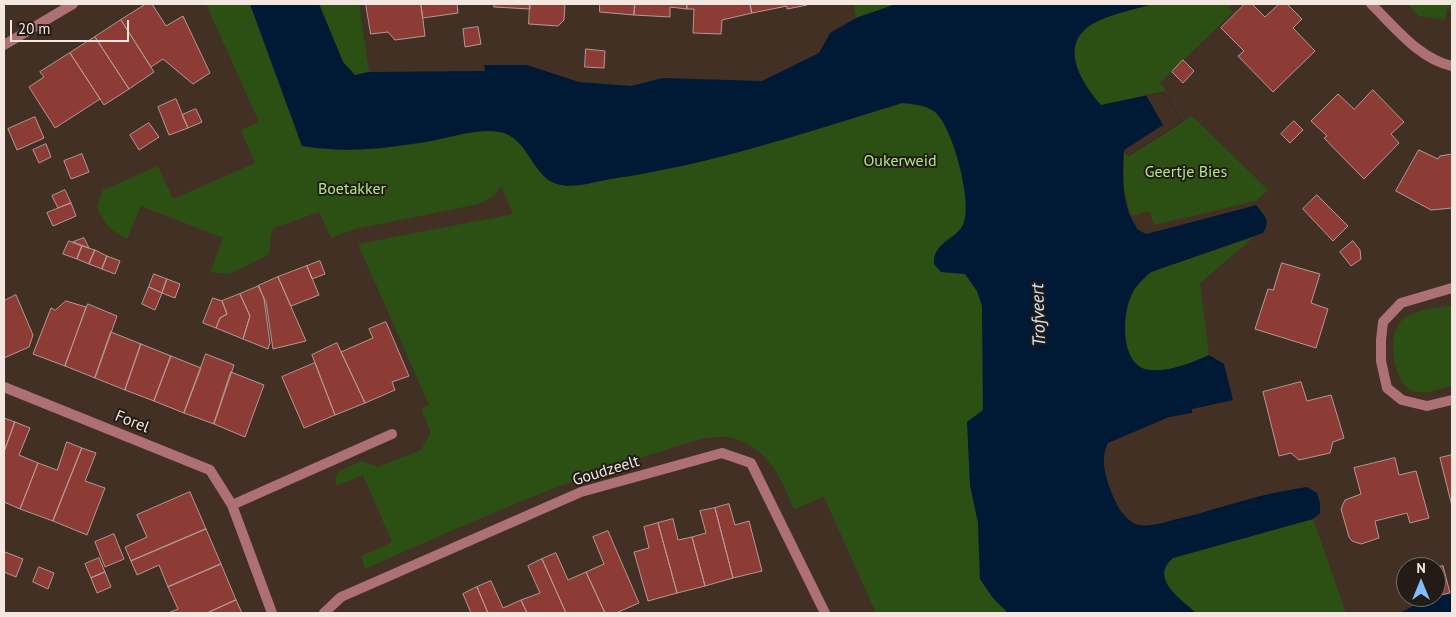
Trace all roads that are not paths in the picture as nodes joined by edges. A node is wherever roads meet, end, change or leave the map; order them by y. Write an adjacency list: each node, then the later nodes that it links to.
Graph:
1 (73, 4): 3 (street)
2 (1371, 4): 4 (street)
3 (4, 45)
4 (1452, 66)
5 (1452, 288): 7 (street)
6 (4, 387): 9 (street, Forel)
7 (1452, 400)
8 (392, 434): 9 (street)
9 (232, 505): 10 (street, Forel)
10 (272, 613)
11 (324, 613): 12 (street, Goudzeelt)
12 (825, 613)

